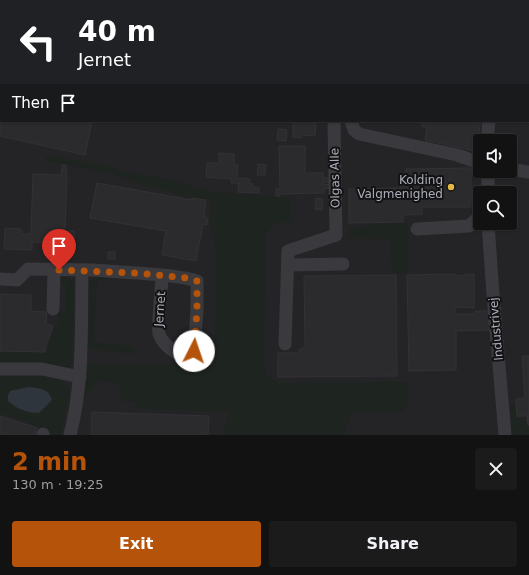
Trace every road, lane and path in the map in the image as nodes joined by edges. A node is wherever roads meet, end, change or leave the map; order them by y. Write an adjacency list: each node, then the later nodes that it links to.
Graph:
1 (334, 122): 12 (street, Olgas Alle)
2 (351, 122): 5 (street)
3 (489, 122): 4 (street)
4 (488, 134)
5 (473, 161)
6 (517, 170): 7 (street)
7 (529, 172)
8 (473, 222): 9 (street)
9 (417, 229)
10 (488, 230): 22 (street, Industrivej)
11 (343, 264): 12 (street)
12 (288, 265): 18 (street)
13 (56, 270): 14 (street, Jernet); 16 (street, Jernet); 17 (street)
14 (82, 270): 15 (street, Jernet); 20 (street)
15 (162, 276): 15 (street, Jernet)
16 (0, 279)
17 (53, 309)
18 (285, 344)
19 (0, 369): 20 (street)
20 (80, 377): 21 (street)
21 (70, 435)
22 (505, 435)

